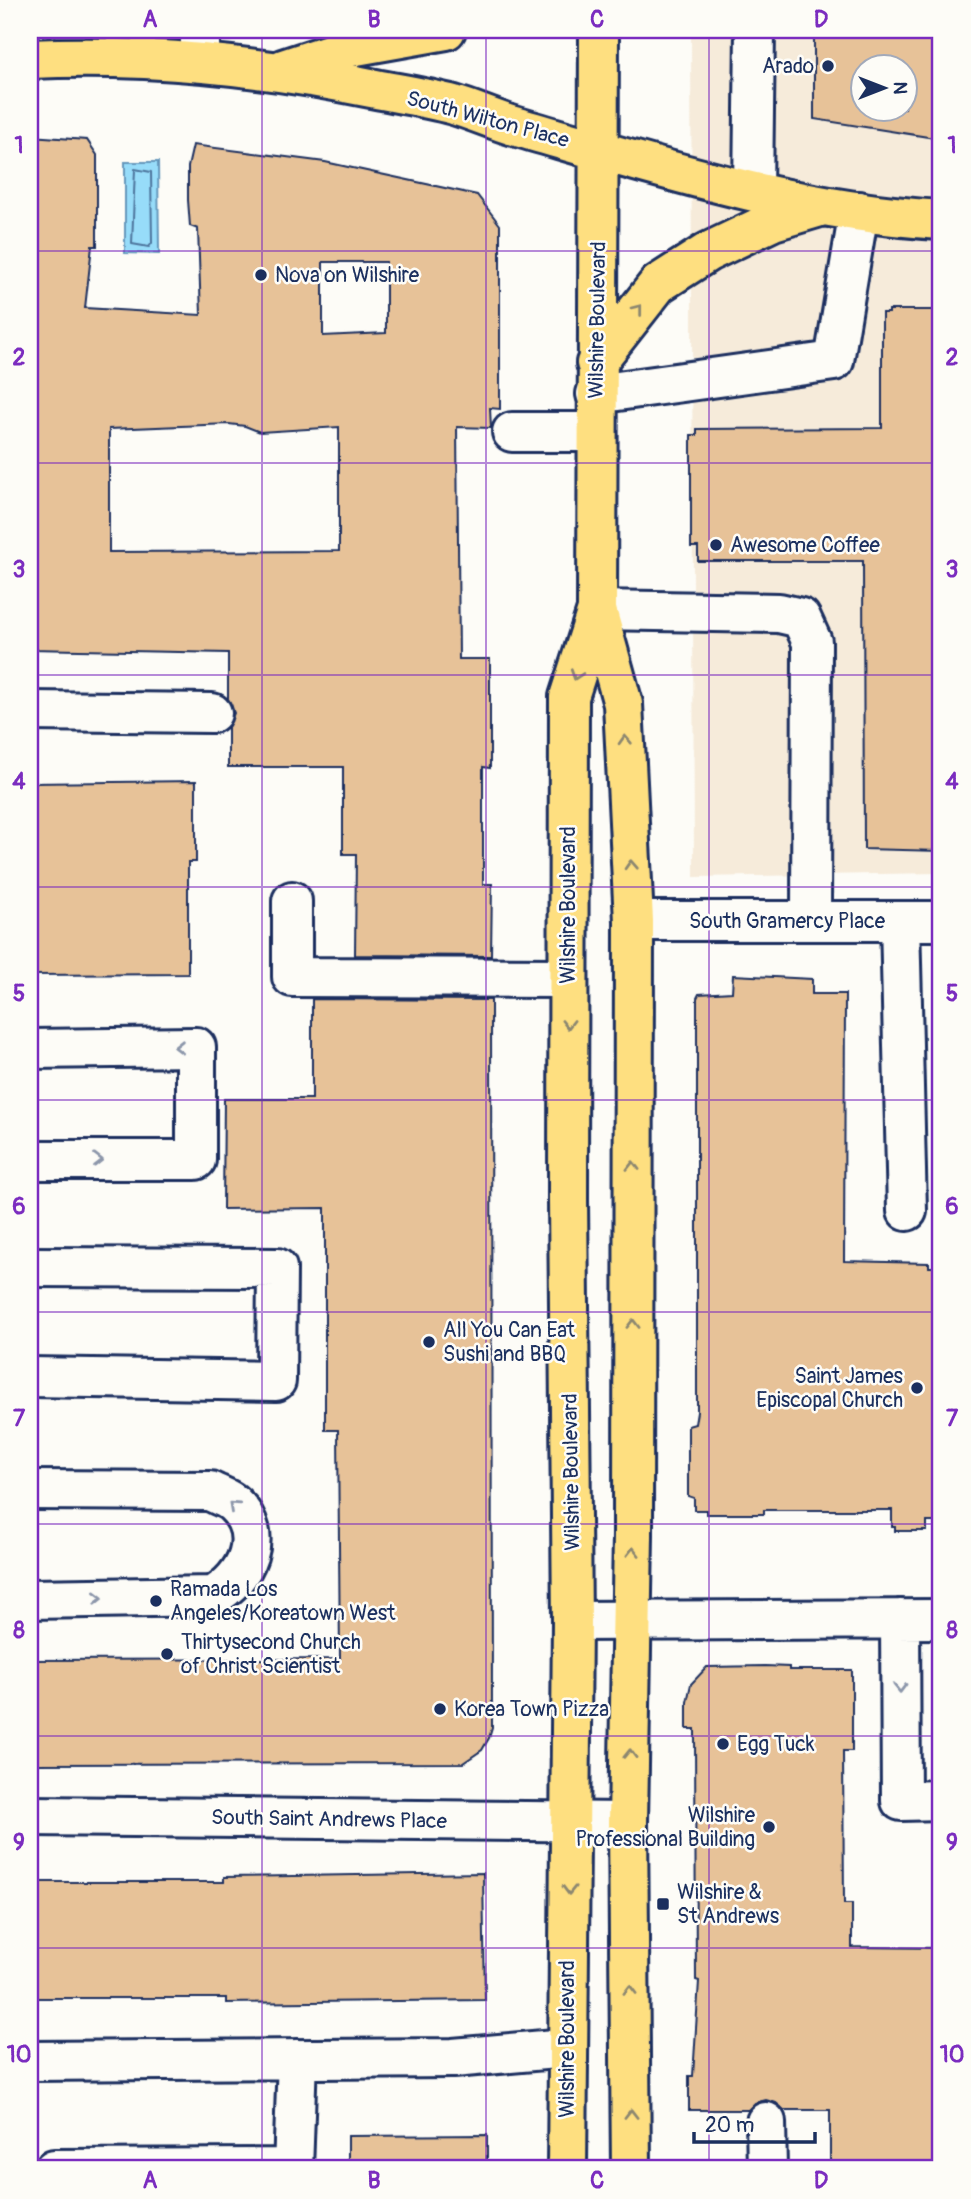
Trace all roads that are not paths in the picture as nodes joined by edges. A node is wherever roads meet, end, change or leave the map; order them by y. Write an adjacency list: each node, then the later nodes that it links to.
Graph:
1 (446, 30): 6 (main road)
2 (599, 30): 7 (main road, Wilshire Boulevard)
3 (755, 30): 8 (street)
4 (200, 46): 5 (main road, South Wilton Place); 6 (main road, South Wilton Place)
5 (30, 59)
6 (281, 69): 7 (main road, South Wilton Place)
7 (596, 148): 8 (main road, South Wilton Place); 11 (main road, Wilshire Boulevard)
8 (753, 191): 9 (main road, South Wilton Place)
9 (841, 209): 10 (main road, South Wilton Place); 11 (main road, one-way to 9); 11 (street)
10 (941, 220)
11 (596, 378): 13 (main road, Wilshire Boulevard)
12 (512, 432): 13 (street)
13 (596, 432): 14 (main road, Wilshire Boulevard)
14 (597, 610): 18 (main road, Wilshire Boulevard, one-way to 14); 19 (street); 22 (main road, Wilshire Boulevard, one-way to 22)
15 (30, 711): 16 (street)
16 (212, 712)
17 (292, 901): 22 (street)
18 (634, 921): 19 (street, South Gramercy Place); 33 (main road, Wilshire Boulevard, one-way to 18)
19 (811, 921): 20 (street, South Gramercy Place)
20 (900, 921): 21 (street, South Gramercy Place); 25 (street)
21 (941, 921)
22 (568, 978): 32 (main road, Wilshire Boulevard, one-way to 32)
23 (30, 1048): 24 (street, one-way to 23)
24 (30, 1160)
25 (907, 1212)
26 (30, 1266): 27 (street)
27 (30, 1377)
28 (30, 1490): 29 (street, one-way to 28)
29 (30, 1599)
30 (900, 1619): 31 (street); 33 (street); 34 (street, one-way to 34)
31 (941, 1619)
32 (572, 1620): 33 (street); 36 (main road, Wilshire Boulevard)
33 (632, 1620): 37 (main road, Wilshire Boulevard, one-way to 33)
34 (941, 1800)
35 (30, 1816): 36 (street, South Saint Andrews Place)
36 (568, 1822): 37 (street, South Saint Andrews Place); 38 (main road, Wilshire Boulevard, one-way to 38)
37 (628, 1822): 46 (main road, Wilshire Boulevard, one-way to 37)
38 (567, 2048): 39 (street); 45 (main road, Wilshire Boulevard)
39 (297, 2059): 40 (street); 42 (street)
40 (30, 2061)
41 (766, 2122): 47 (street)
42 (293, 2168): 44 (street)
43 (30, 2169): 44 (street)
44 (54, 2169)
45 (567, 2169)
46 (631, 2169)
47 (767, 2169)

